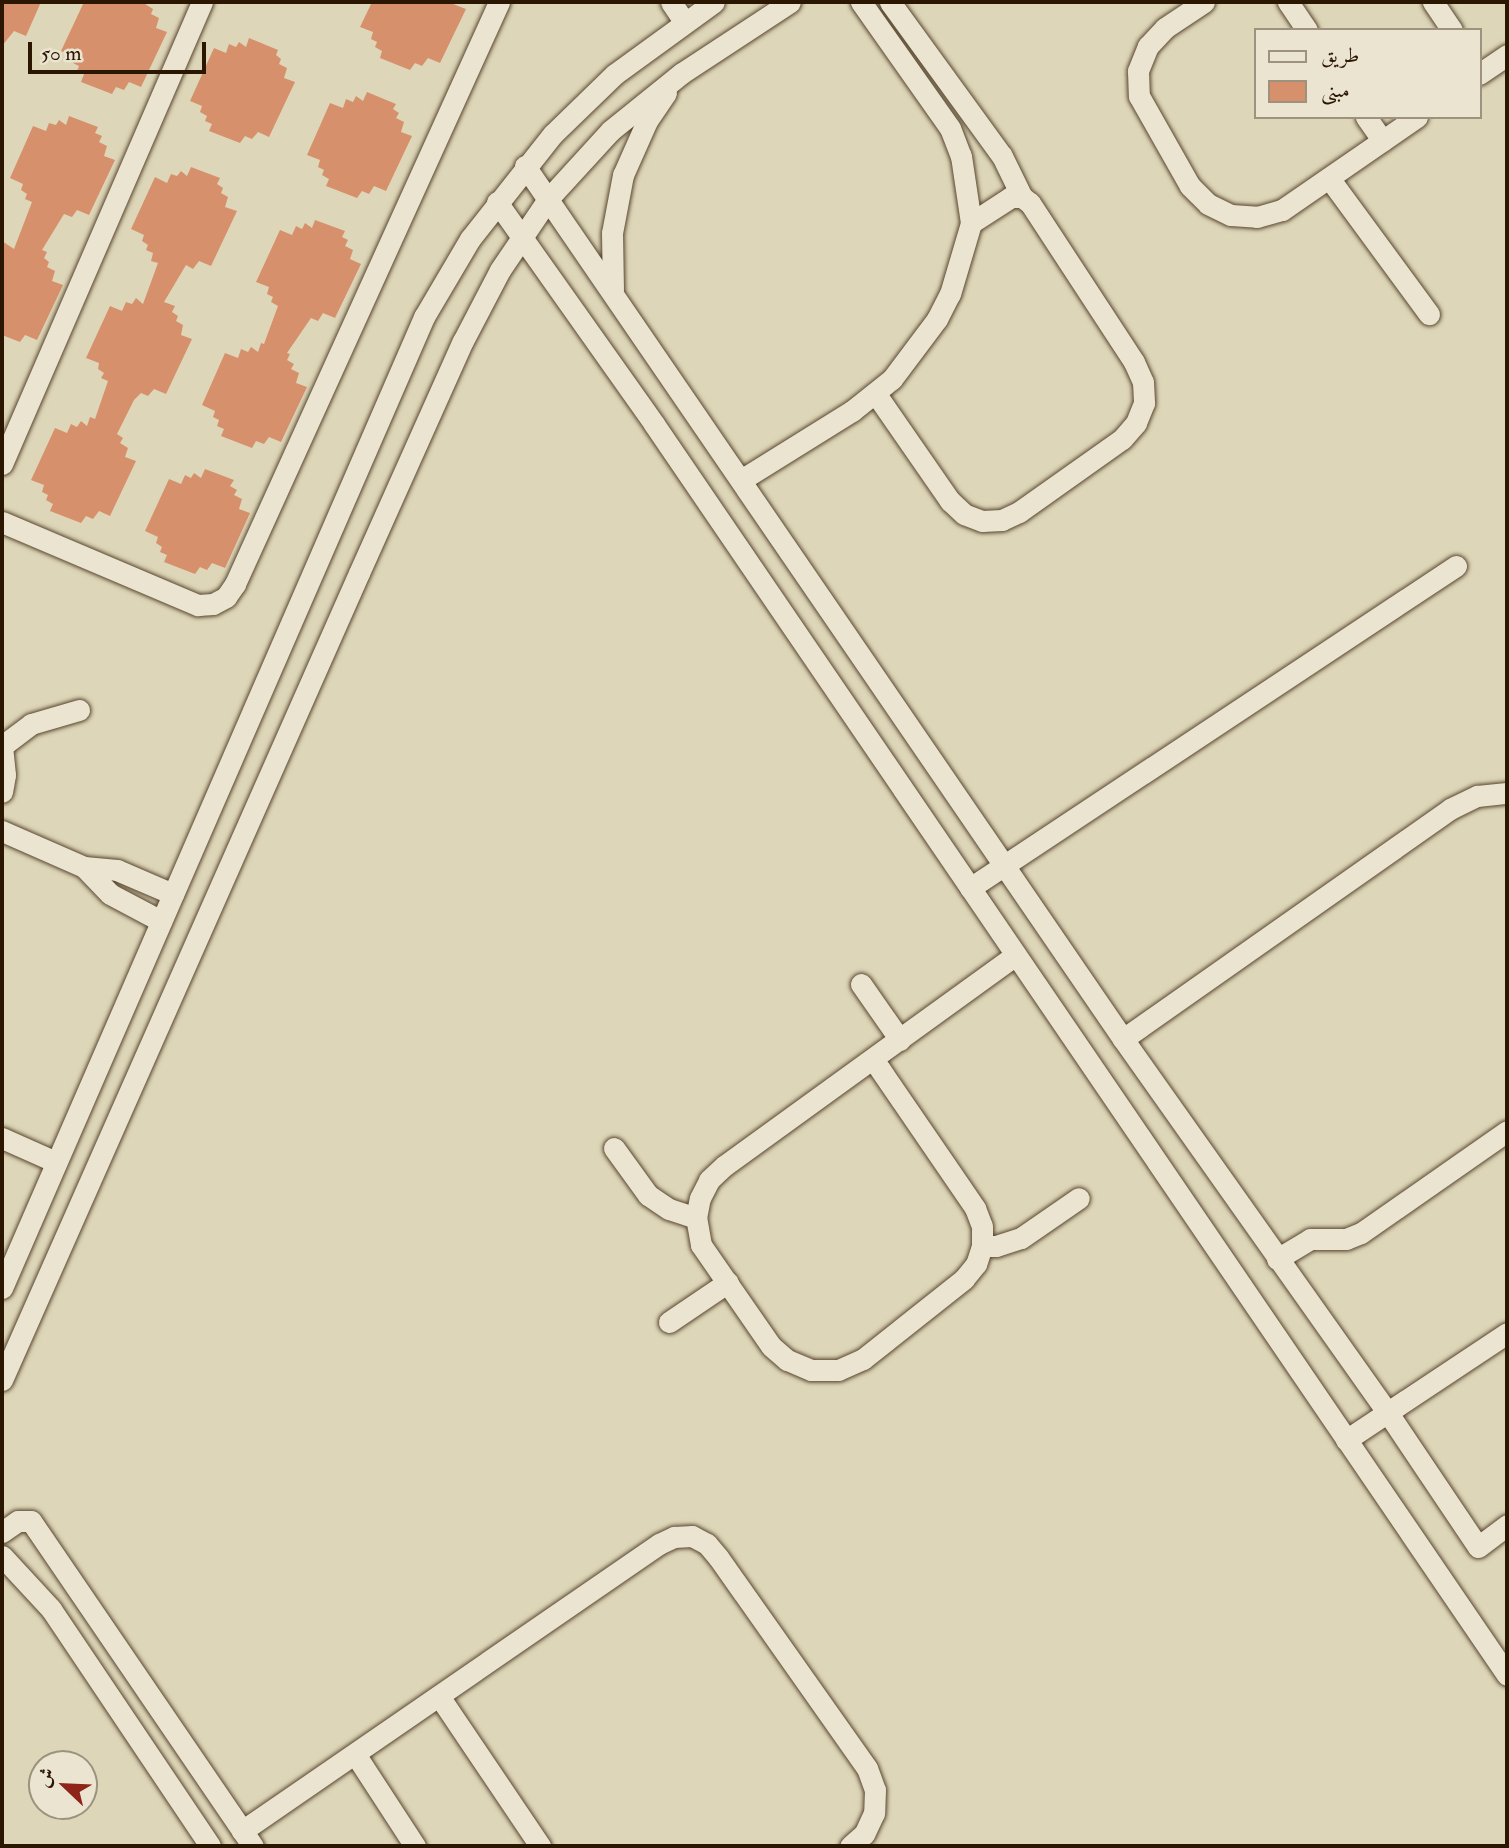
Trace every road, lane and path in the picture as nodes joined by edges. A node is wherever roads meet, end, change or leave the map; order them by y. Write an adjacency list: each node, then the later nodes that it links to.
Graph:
1 (202, 2): 28 (street)
2 (499, 2): 30 (street)
3 (671, 2): 11 (street)
4 (714, 2): 11 (street)
5 (790, 2): 14 (street)
6 (861, 2): 23 (street)
7 (890, 2): 20 (street)
8 (1204, 2): 19 (street)
9 (1288, 2): 12 (street)
10 (1433, 2): 13 (street)
11 (684, 22): 18 (street)
12 (1306, 28)
13 (1451, 28)
14 (682, 73): 21 (street); 25 (street)
15 (1367, 119): 17 (street)
16 (1414, 119): 17 (street)
17 (1382, 141): 19 (street)
18 (525, 166): 21 (street); 22 (street)
19 (1329, 178): 26 (street)
20 (1022, 197): 23 (street); 27 (street)
21 (548, 199): 24 (street); 25 (street)
22 (496, 202): 24 (street); 40 (street)
23 (971, 223): 27 (street)
24 (521, 236): 39 (street); 59 (street)
25 (613, 293): 29 (street)
26 (1429, 314)
27 (876, 394): 29 (street)
28 (2, 464)
29 (741, 481): 37 (street)
30 (2, 522)
31 (1456, 566): 37 (street)
32 (79, 709): 33 (street)
33 (2, 746): 34 (street)
34 (2, 792)
35 (1507, 793): 44 (street)
36 (2, 831): 38 (street)
37 (1004, 866): 39 (street); 44 (street)
38 (84, 867): 40 (street); 41 (street)
39 (970, 888): 42 (street)
40 (173, 894): 41 (street)
41 (161, 921): 50 (street)
42 (1016, 956): 45 (street); 61 (street)
43 (861, 984): 45 (street)
44 (1123, 1039): 54 (street)
45 (900, 1040): 46 (street)
46 (873, 1059): 52 (street); 53 (street)
47 (1507, 1131): 54 (street)
48 (2, 1138): 50 (street)
49 (614, 1149): 52 (street)
50 (56, 1162): 56 (street)
51 (1079, 1198): 53 (street)
52 (696, 1218): 55 (street)
53 (982, 1246): 55 (street)
54 (1277, 1259): 60 (street)
55 (727, 1282): 57 (street)
56 (2, 1288)
57 (669, 1322)
58 (1507, 1333): 60 (street)
59 (2, 1380)
60 (1388, 1413): 61 (street); 62 (street)
61 (1346, 1440): 67 (street)
62 (1507, 1525)
63 (2, 1532): 65 (street)
64 (2, 1556): 66 (street)
65 (114, 1645): 66 (street); 70 (street)
66 (87, 1663): 71 (street)
67 (1507, 1675)
68 (439, 1696): 69 (street); 73 (street); 74 (street)
69 (355, 1754): 70 (street); 72 (street)
70 (248, 1839)
71 (210, 1846)
72 (415, 1846)
73 (540, 1846)
74 (850, 1846)

